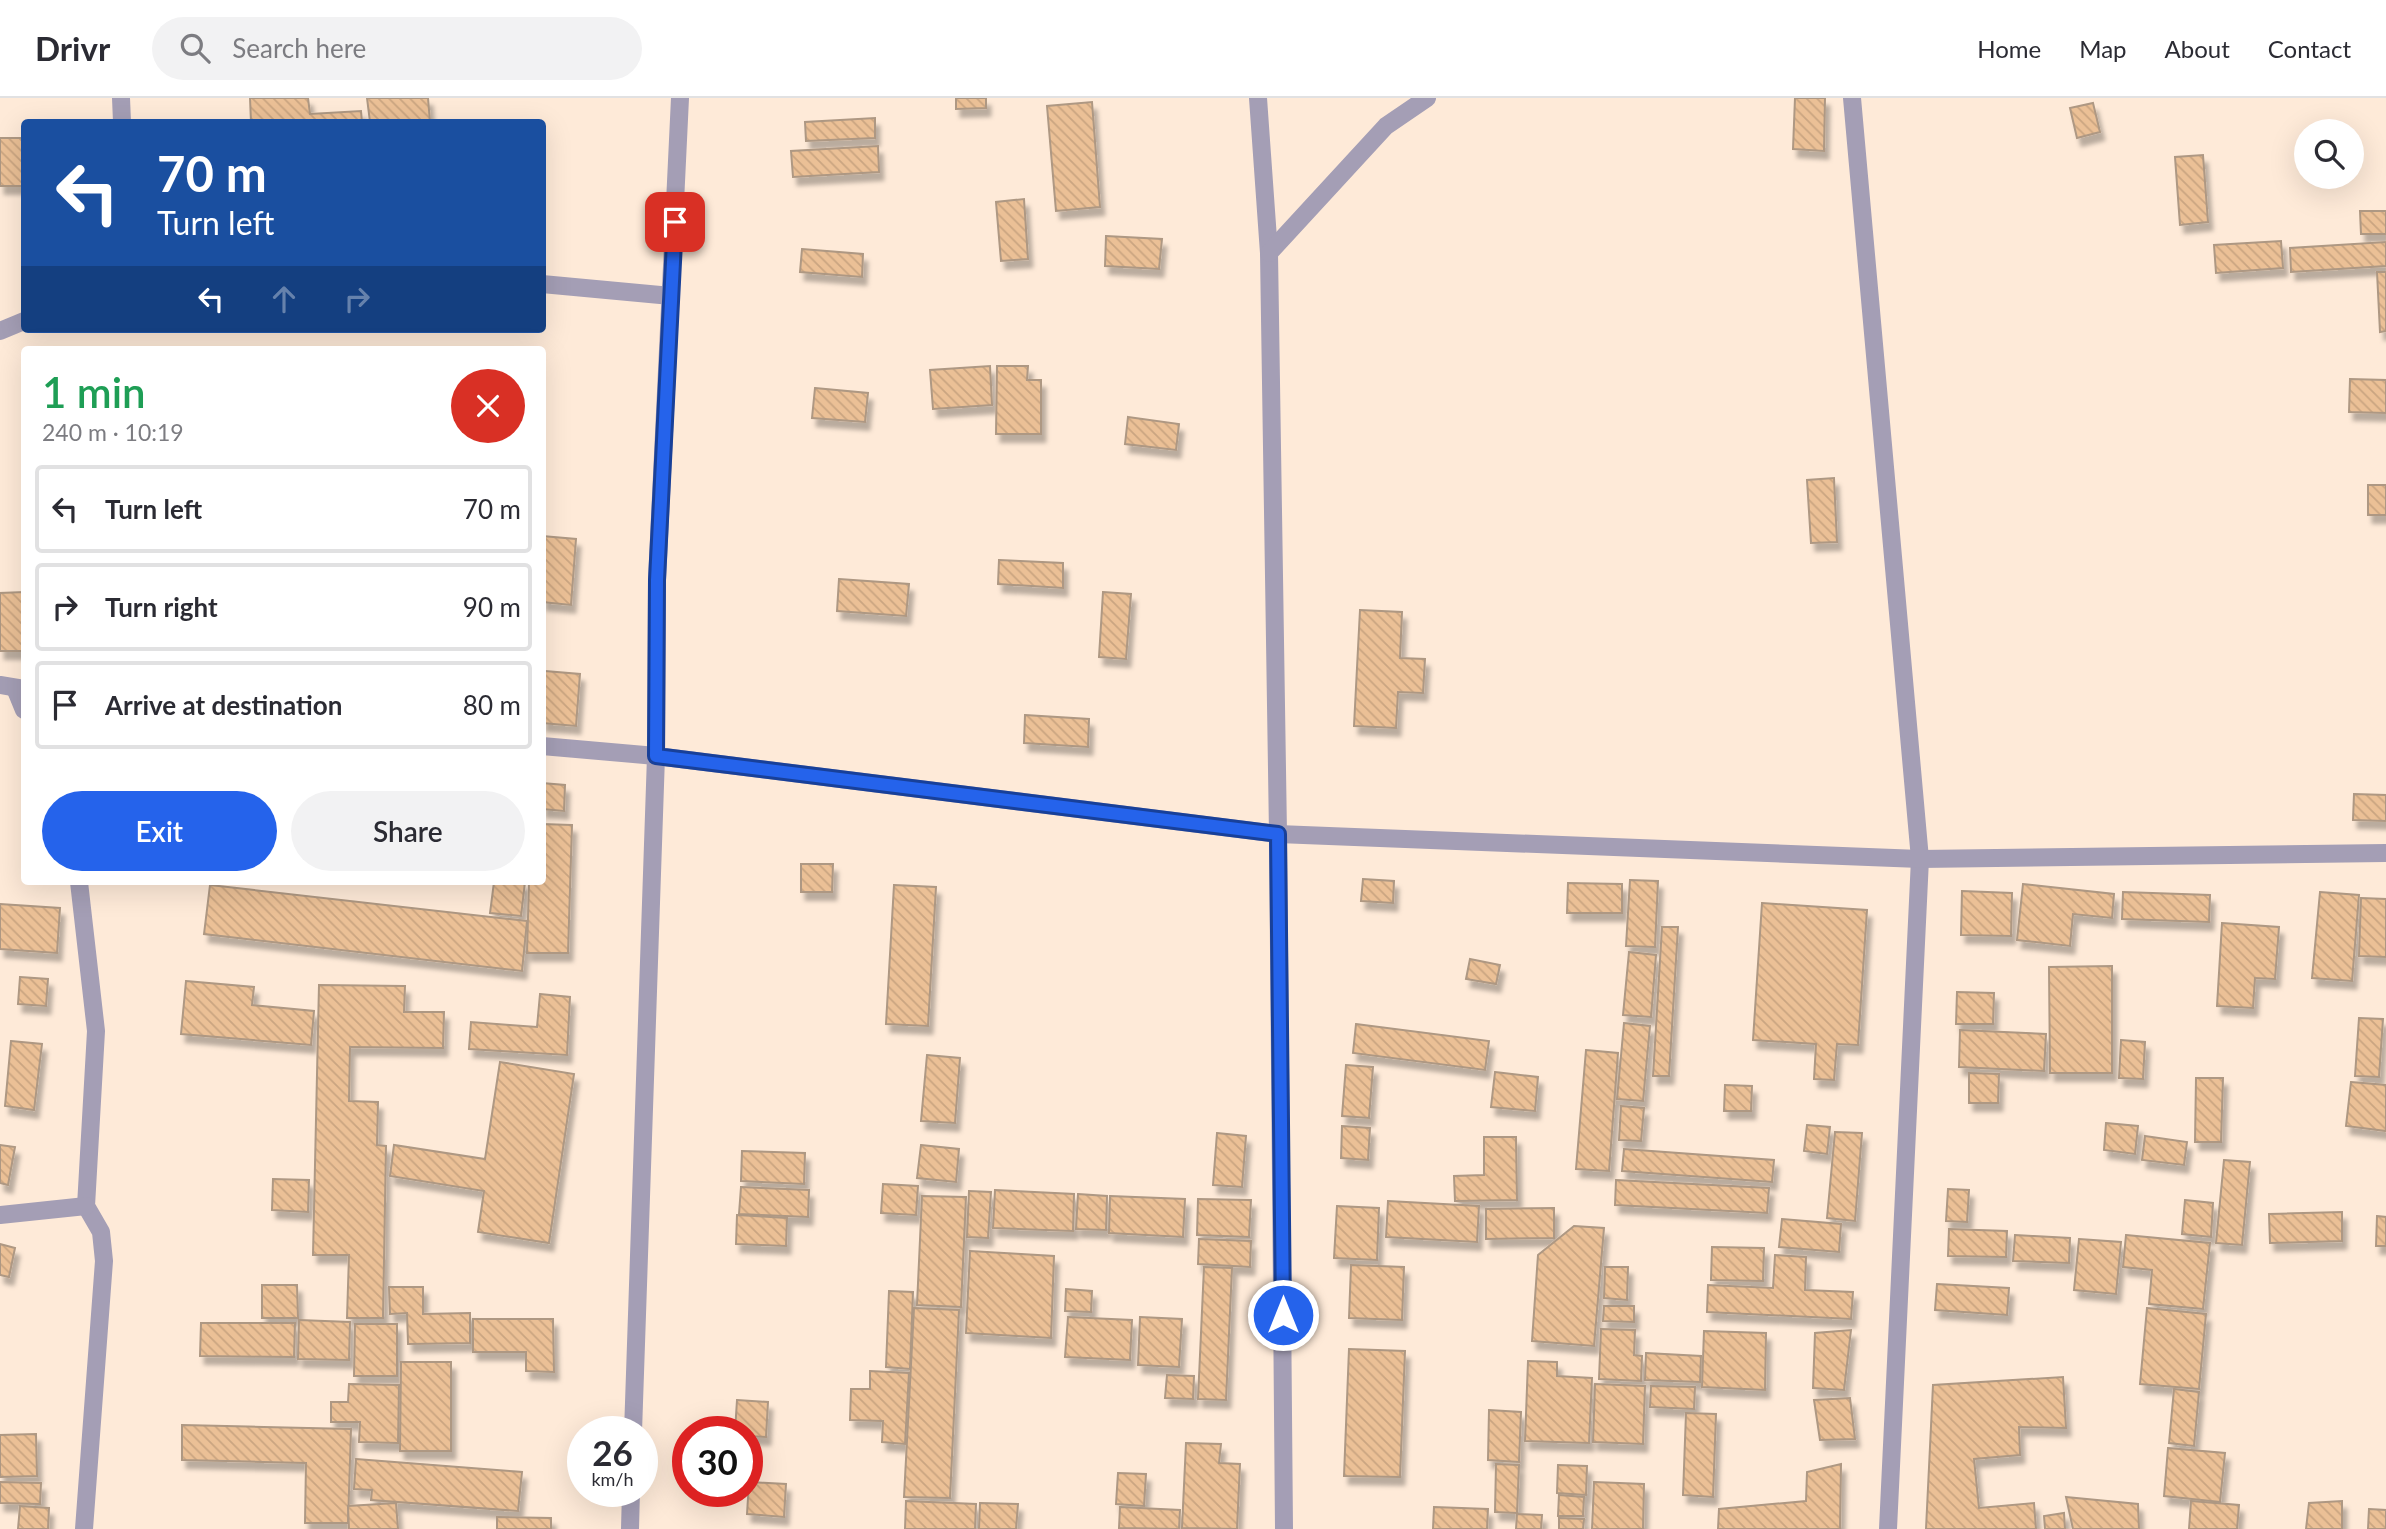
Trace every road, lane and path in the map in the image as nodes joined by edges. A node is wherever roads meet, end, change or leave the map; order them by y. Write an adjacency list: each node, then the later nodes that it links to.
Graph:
1 (121, 98): 6 (street)
2 (680, 98): 9 (street)
3 (1258, 98): 7 (street)
4 (1427, 98): 7 (street)
5 (1852, 98): 18 (street)
6 (122, 119)
7 (1269, 253): 16 (street)
8 (546, 284): 9 (street)
9 (671, 296): 15 (street)
10 (21, 322): 11 (street)
11 (0, 331)
12 (13, 688): 13 (street)
13 (21, 704)
14 (546, 746): 15 (street)
15 (656, 756): 16 (street); 22 (street)
16 (1278, 834): 18 (street); 26 (street)
17 (2386, 853): 18 (street)
18 (1920, 859): 27 (street)
19 (79, 885): 20 (street)
20 (86, 1206): 21 (street); 24 (street)
21 (0, 1215)
22 (634, 1416)
23 (631, 1507): 25 (street)
24 (84, 1529)
25 (630, 1529)
26 (1284, 1529)
27 (1888, 1529)

